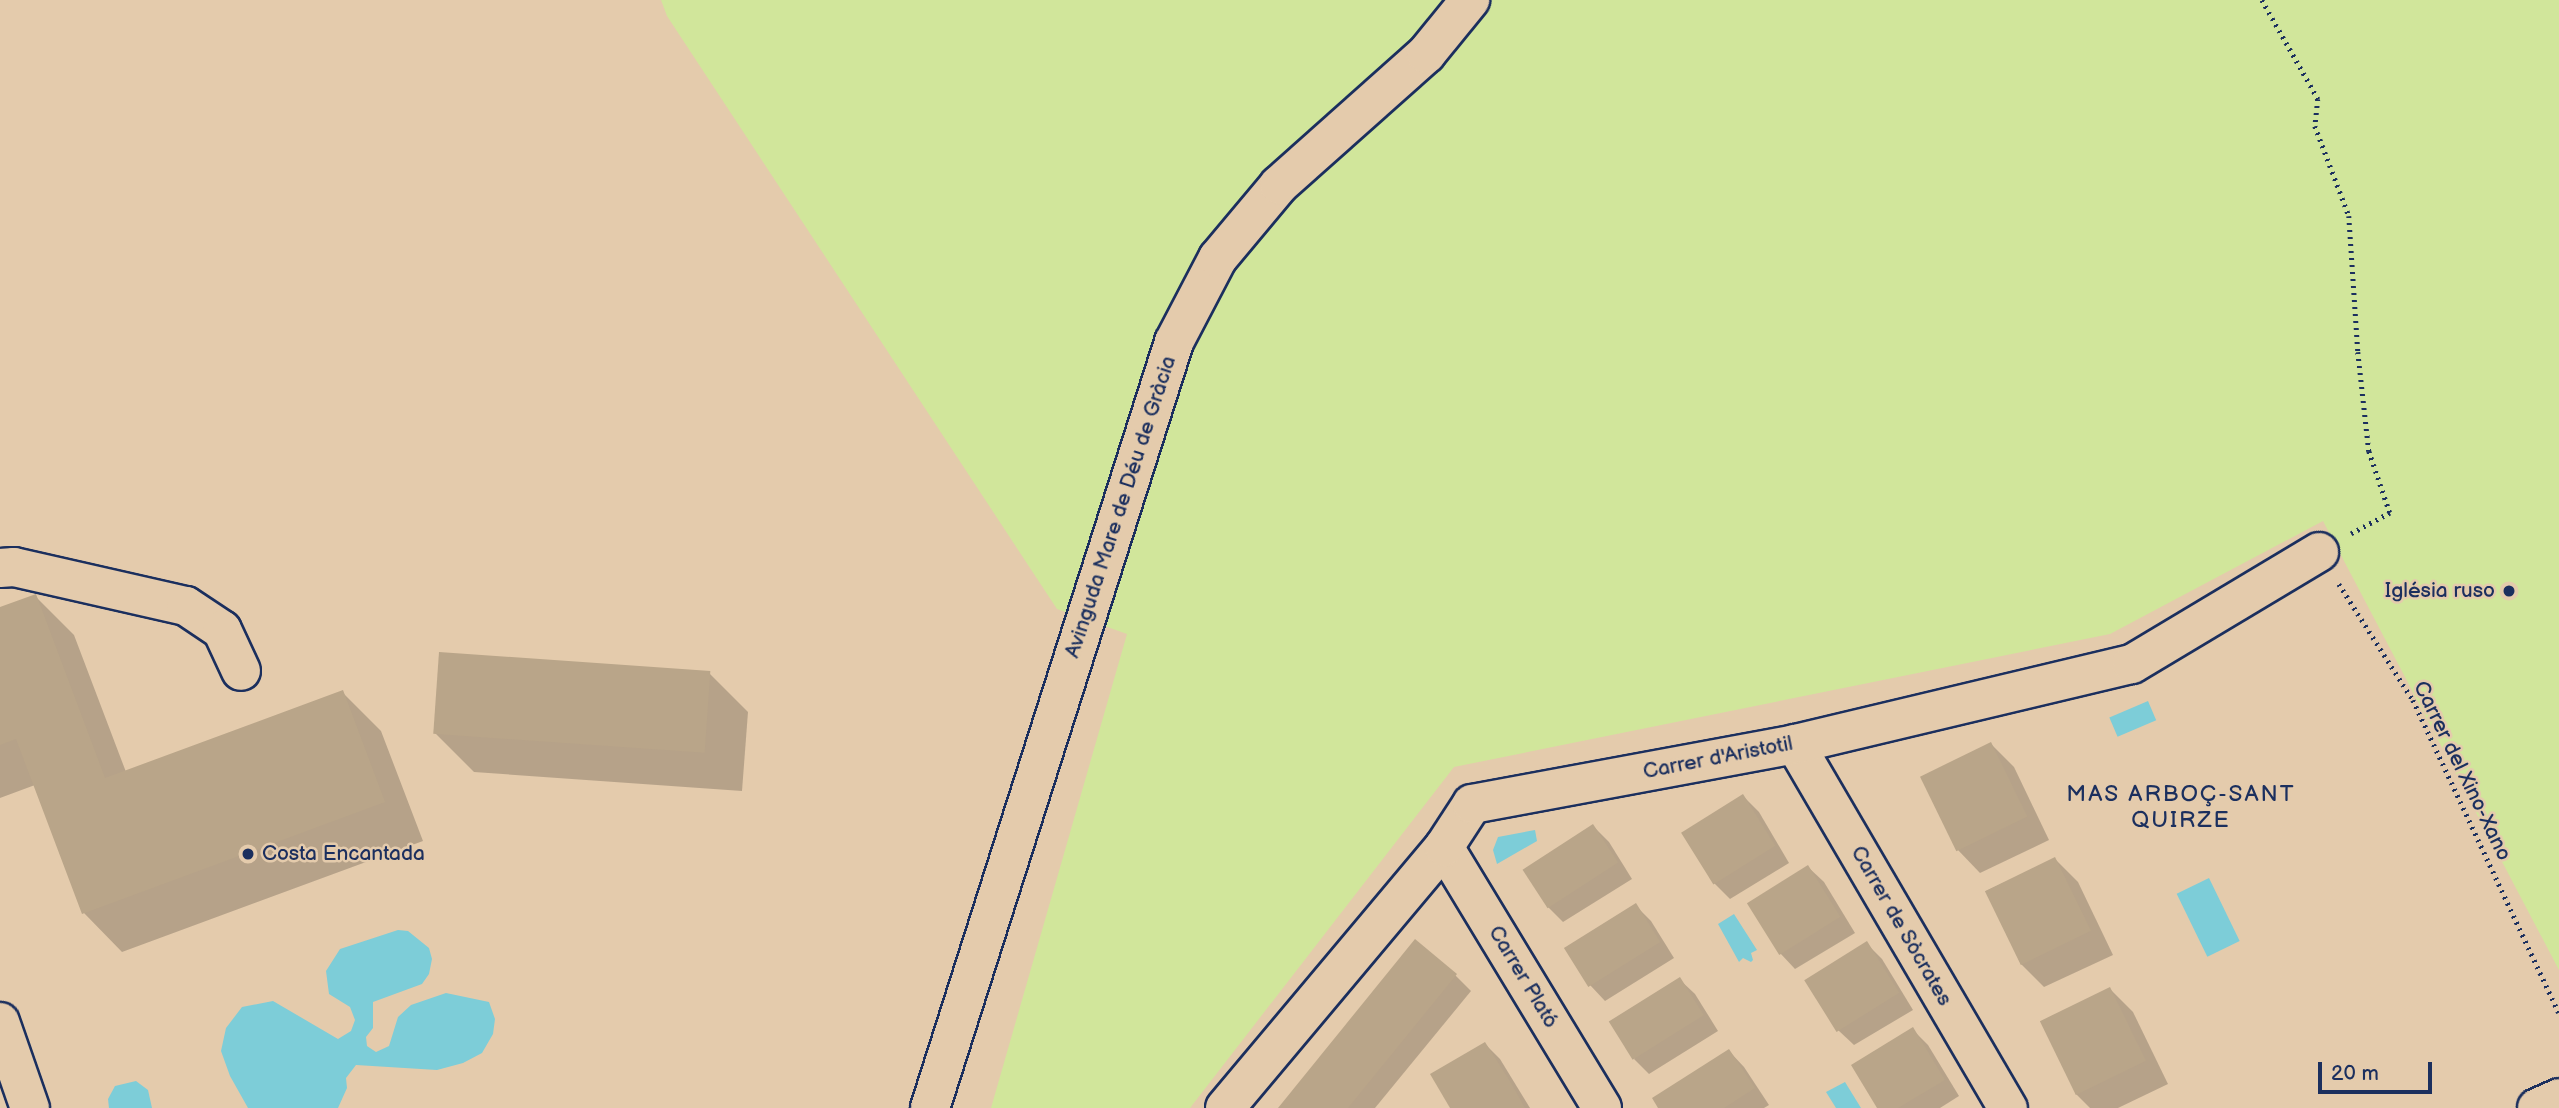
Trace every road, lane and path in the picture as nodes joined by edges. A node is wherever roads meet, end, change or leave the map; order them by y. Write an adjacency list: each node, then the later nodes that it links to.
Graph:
1 (1470, 0): 12 (street, Avinguda Mare de Déu de Gràcia)
2 (2262, 0): 3 (path)
3 (2319, 552): 6 (street, Carrer d'Aristotil); 8 (path, Carrer del Xino-Xano)
4 (0, 568): 5 (street)
5 (242, 671)
6 (1795, 744): 7 (street, Carrer d'Aristotil); 15 (street, Carrer de Sòcrates)
7 (1444, 847): 13 (street, Carrer d'Aristotil); 14 (street, Carrer Plató)
8 (2558, 1010)
9 (0, 1022): 11 (street)
10 (2559, 1098): 16 (street)
11 (30, 1108)
12 (930, 1108)
13 (1225, 1108)
14 (1602, 1108)
15 (2008, 1108)
16 (2537, 1108)

